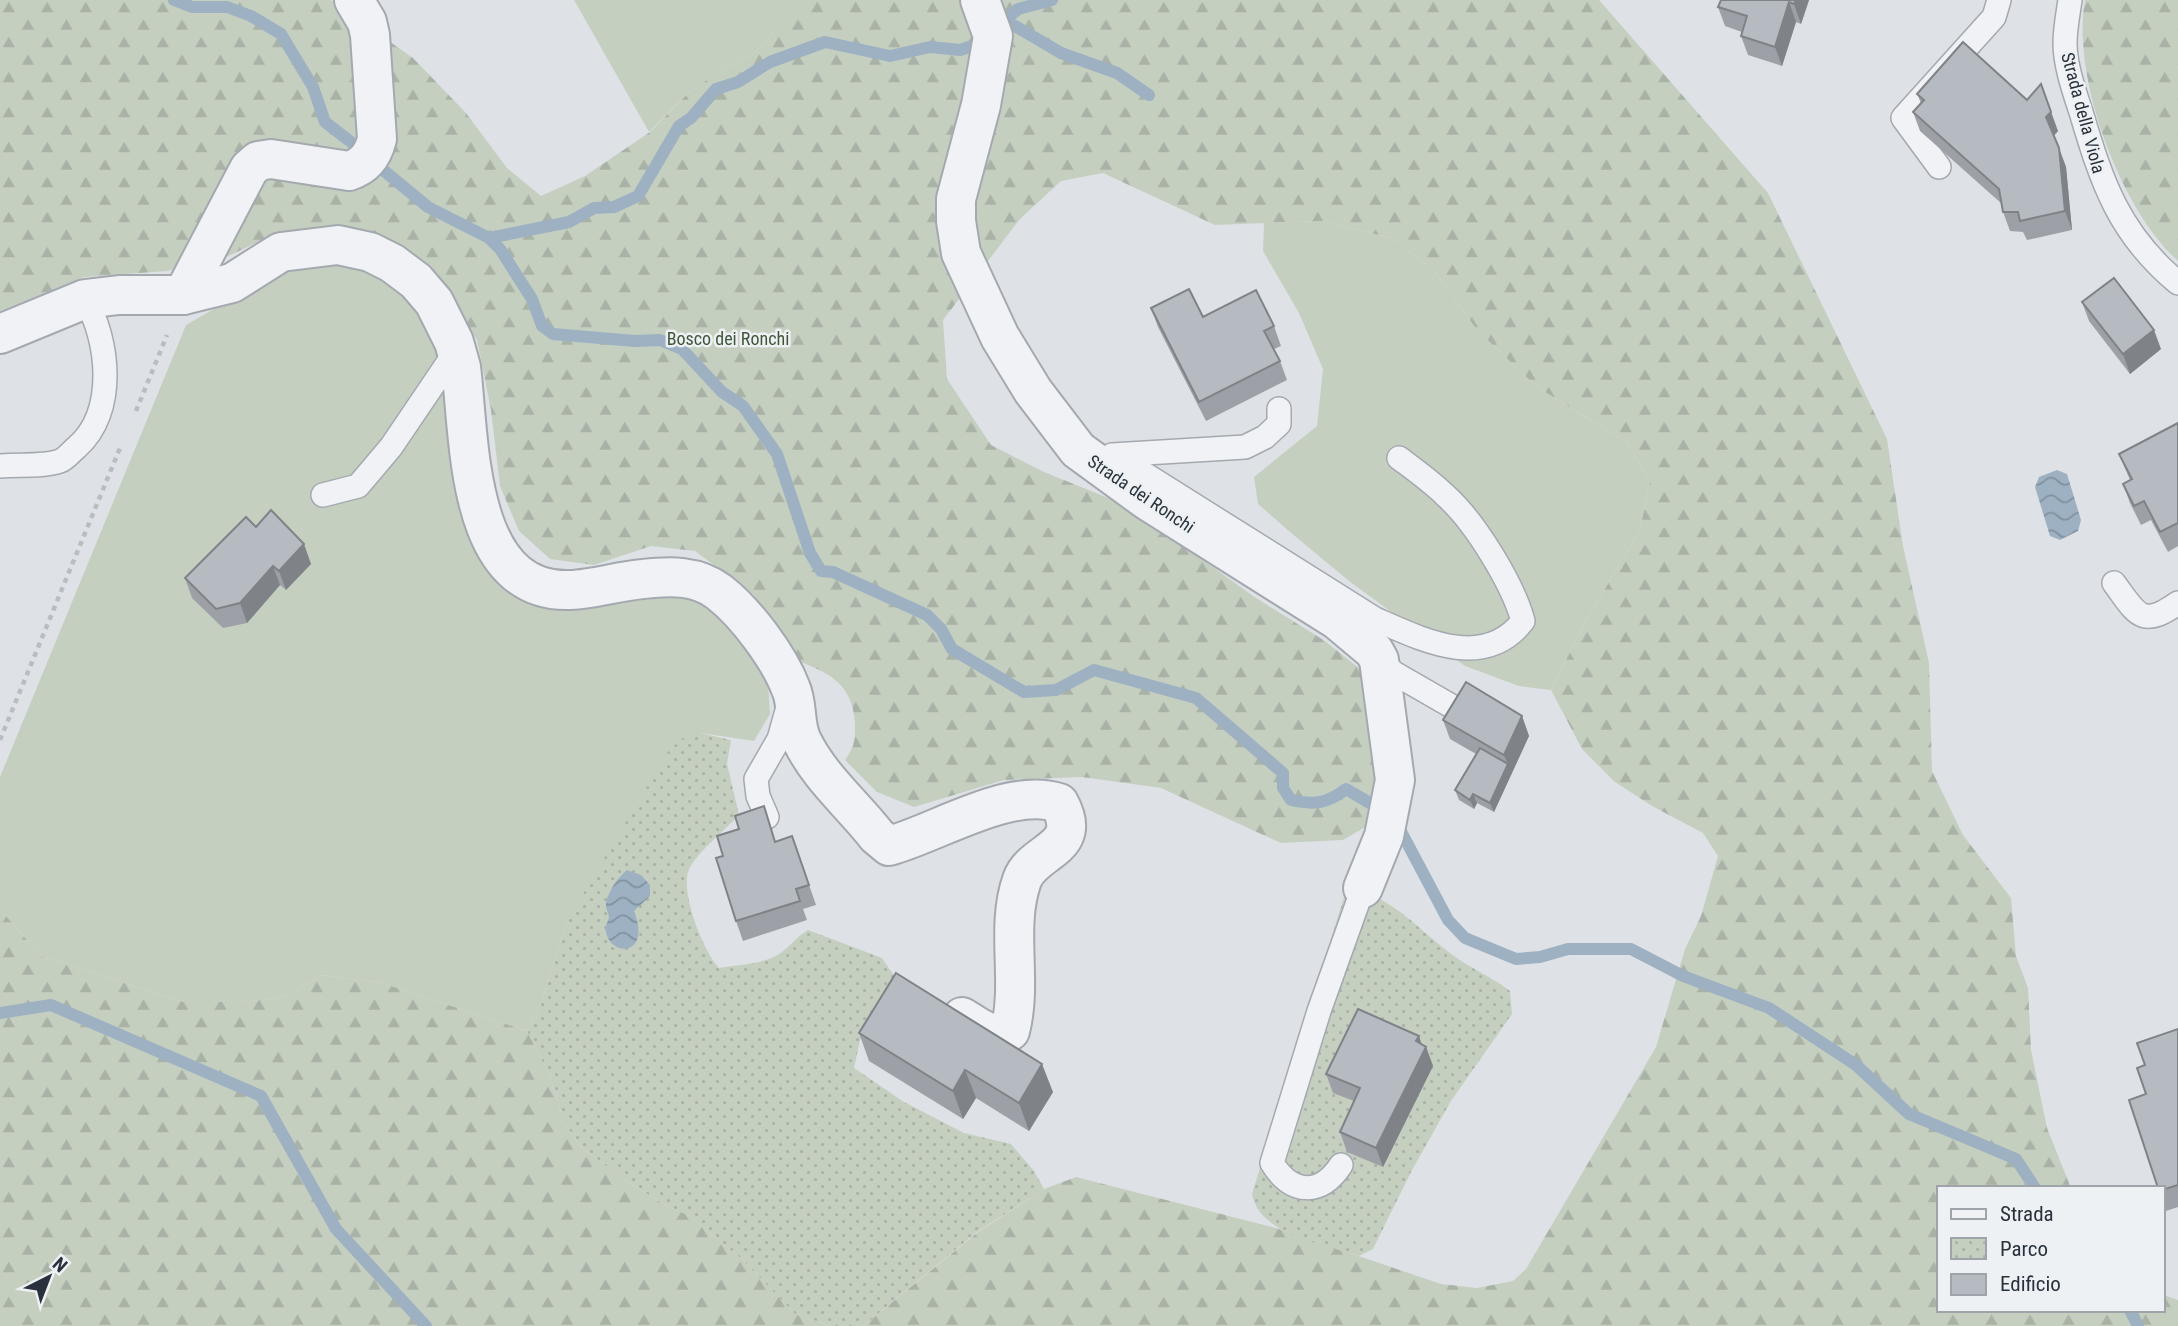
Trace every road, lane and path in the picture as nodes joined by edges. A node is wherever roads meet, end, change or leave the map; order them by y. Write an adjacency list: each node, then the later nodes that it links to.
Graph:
1 (354, 0): 7 (street)
2 (980, 0): 14 (street, Strada dei Ronchi)
3 (1999, 0): 5 (lane)
4 (2070, 0): 6 (lane, Strada della Viola)
5 (1939, 167)
6 (2178, 283)
7 (183, 295): 8 (street); 10 (street); 12 (path)
8 (85, 299): 9 (street); 17 (lane)
9 (0, 334)
10 (456, 351): 18 (lane); 22 (street)
11 (1279, 410): 15 (lane)
12 (131, 422)
13 (126, 435): 24 (path)
14 (1078, 450): 15 (lane); 21 (street, Strada dei Ronchi)
15 (1116, 456): 16 (lane)
16 (1399, 458)
17 (0, 466)
18 (323, 495)
19 (2114, 583): 20 (lane)
20 (2178, 603)
21 (1379, 660): 23 (lane); 26 (street)
22 (792, 691): 25 (lane); 27 (street)
23 (1460, 711)
24 (0, 740)
25 (767, 817)
26 (1363, 888): 28 (lane)
27 (962, 1017)
28 (1341, 1165)

